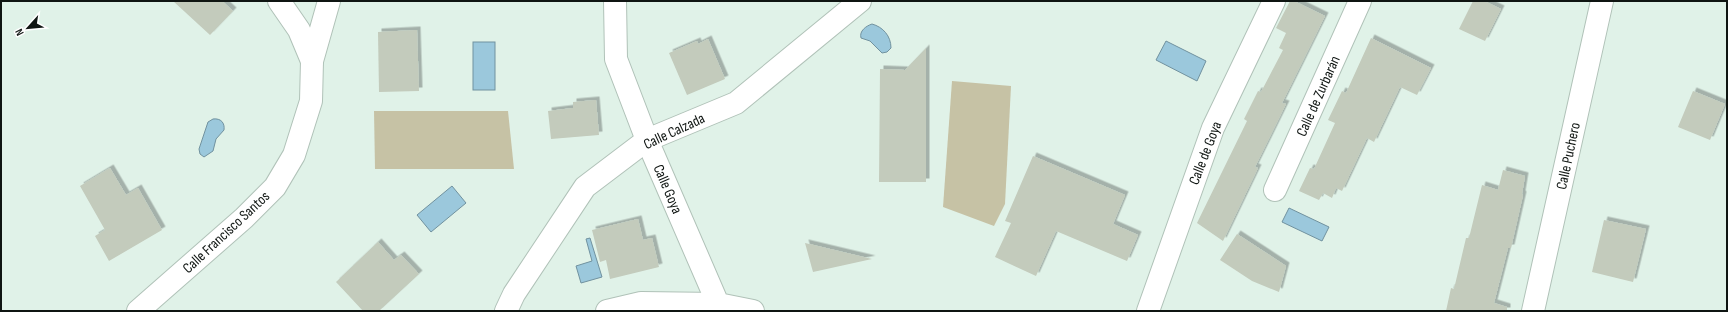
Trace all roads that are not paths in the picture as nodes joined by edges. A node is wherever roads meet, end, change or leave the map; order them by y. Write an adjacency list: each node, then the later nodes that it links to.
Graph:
1 (280, 1): 8 (street)
2 (329, 1): 8 (street, Calle Francisco Santos)
3 (616, 1): 9 (street, Calle Goya)
4 (860, 1): 9 (street, Calle Calzada)
5 (1274, 1): 16 (street, Calle de Goya)
6 (1360, 1): 10 (street, Calle de Zurbarán)
7 (1602, 1): 17 (street, Calle Puchero)
8 (312, 61): 12 (street, Calle Francisco Santos)
9 (647, 140): 11 (street, Calle Goya); 13 (street, Calle Calzada)
10 (1275, 190)
11 (718, 304): 14 (street); 15 (street)
12 (138, 311)
13 (506, 311)
14 (607, 311)
15 (753, 311)
16 (1148, 311)
17 (1533, 311)

